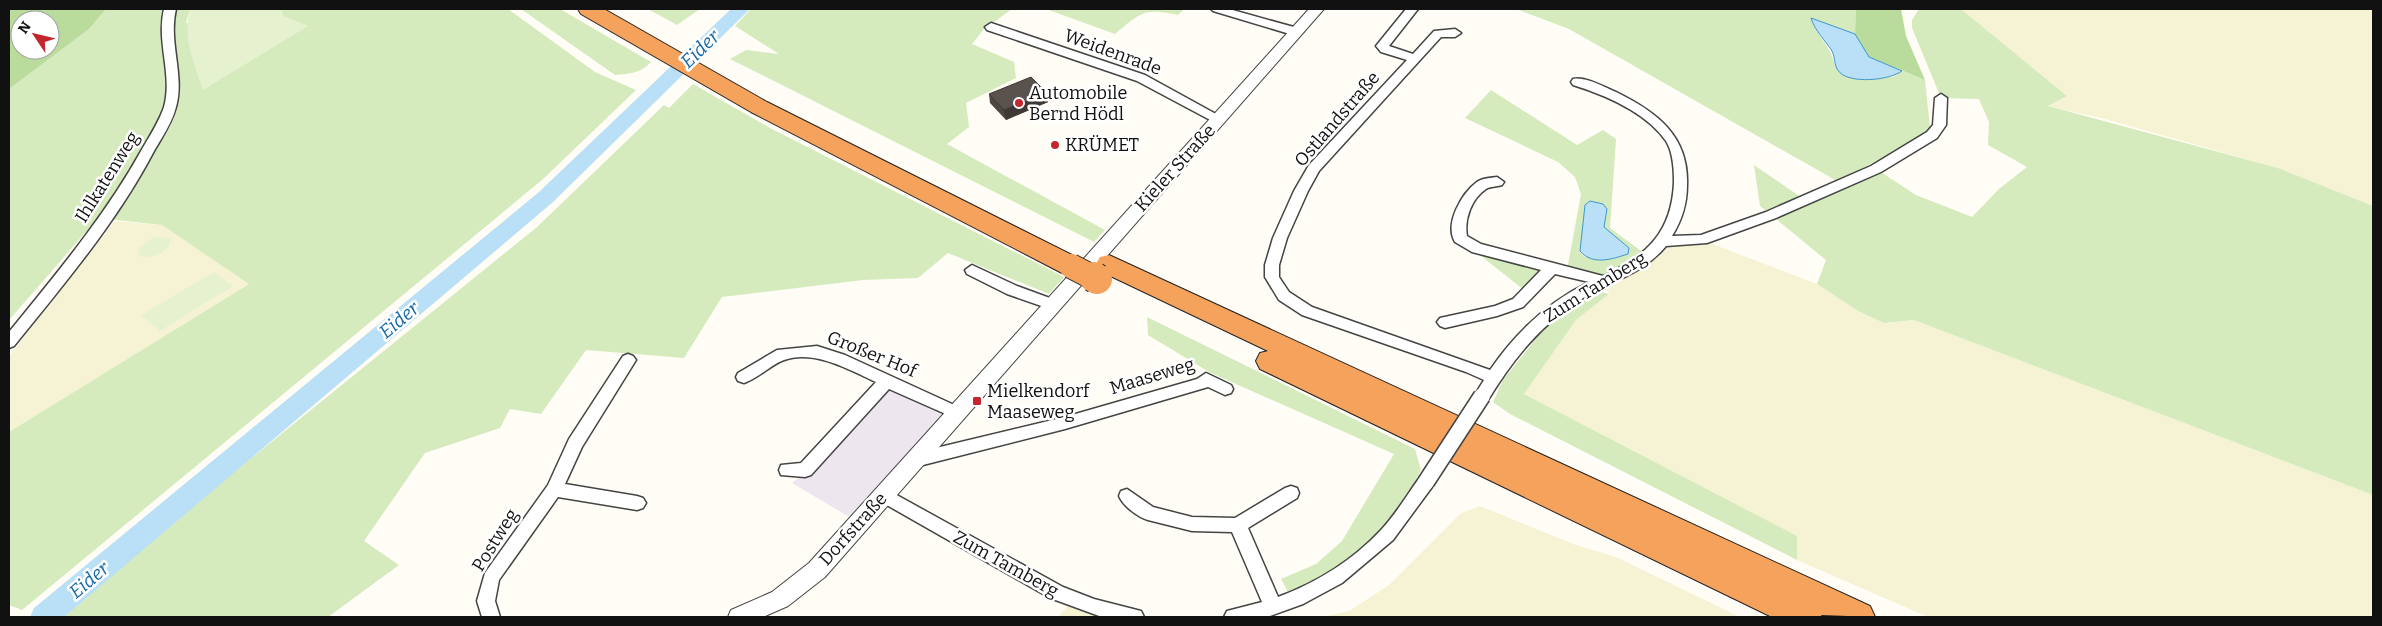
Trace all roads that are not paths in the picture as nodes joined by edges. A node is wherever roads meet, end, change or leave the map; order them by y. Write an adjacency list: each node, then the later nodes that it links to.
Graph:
1 (170, 9): 23 (street, Ihlkatenweg)
2 (589, 9): 10 (highway)
3 (620, 9): 10 (highway)
4 (1217, 9): 8 (street)
5 (1317, 9): 8 (street, Kieler Straße)
6 (1412, 9): 11 (street)
7 (991, 27): 14 (street, Weidenrade)
8 (1297, 32): 14 (street, Kieler Straße)
9 (1455, 33): 11 (street, Ostlandstraße)
10 (673, 49): 17 (highway)
11 (1415, 59): 26 (street, Ostlandstraße)
12 (1577, 82): 16 (street)
13 (1941, 98): 16 (street, Zum Tamberg)
14 (1219, 119): 21 (street, Kieler Straße)
15 (1497, 182): 18 (street)
16 (1662, 241): 20 (street, Zum Tamberg)
17 (1090, 265): 43 (highway); 44 (highway)
18 (1553, 267): 20 (street); 22 (street)
19 (972, 270): 21 (street)
20 (1604, 281): 26 (street, Zum Tamberg)
21 (1053, 305): 29 (street, Kieler Straße)
22 (1446, 322)
23 (9, 342)
24 (628, 360): 32 (street, Postweg)
25 (744, 377): 27 (street, Großer Hof)
26 (1493, 378): 38 (street, Zum Tamberg, bridge)
27 (887, 381): 29 (street, Großer Hof); 31 (street)
28 (1225, 389): 30 (street, Maaseweg)
29 (954, 416): 30 (street, Dorfstraße)
30 (915, 460): 34 (street, Dorfstraße)
31 (787, 470)
32 (554, 489): 36 (street); 39 (street, Postweg)
33 (1291, 493): 37 (street)
34 (884, 495): 40 (street, Dorfstraße); 41 (street, Zum Tamberg)
35 (1127, 496): 37 (street)
36 (637, 503)
37 (1238, 525): 38 (street)
38 (1273, 606): 42 (street, Zum Tamberg)
39 (491, 617)
40 (739, 617)
41 (1135, 617)
42 (1233, 617)
43 (1805, 617)
44 (1858, 617)

